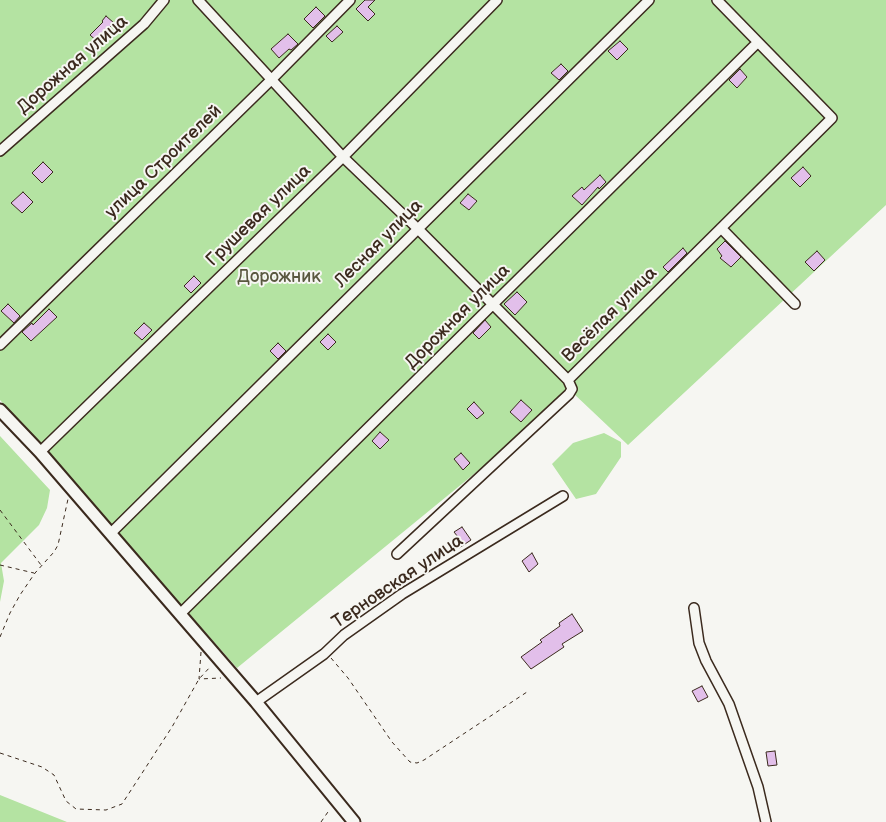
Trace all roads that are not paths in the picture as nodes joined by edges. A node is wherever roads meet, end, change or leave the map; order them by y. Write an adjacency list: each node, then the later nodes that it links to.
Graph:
1 (164, 0): 9 (street, Дорожная улица)
2 (198, 0): 8 (street)
3 (350, 0): 8 (street, улица Строителей)
4 (497, 0): 10 (street, Грушевая улица)
5 (649, 0): 12 (street, Лесная улица)
6 (717, 0): 7 (street)
7 (758, 42): 11 (street, Весёлая улица); 14 (street, Дорожная улица)
8 (271, 80): 10 (street); 15 (street, улица Строителей)
9 (0, 151)
10 (343, 157): 12 (street); 18 (street, Грушевая улица)
11 (721, 228): 13 (street); 16 (street, Весёлая улица)
12 (418, 229): 14 (street); 20 (street, Лесная улица)
13 (795, 304)
14 (492, 306): 16 (street); 23 (street, Дорожная улица)
15 (0, 345)
16 (568, 380): 21 (street, Весёлая улица)
17 (0, 410): 18 (street)
18 (40, 452): 20 (street)
19 (563, 496): 24 (street, Терновская улица)
20 (110, 533): 23 (street)
21 (397, 554)
22 (694, 608): 26 (street)
23 (180, 614): 24 (street)
24 (256, 702): 25 (street)
25 (354, 822)
26 (766, 822)

